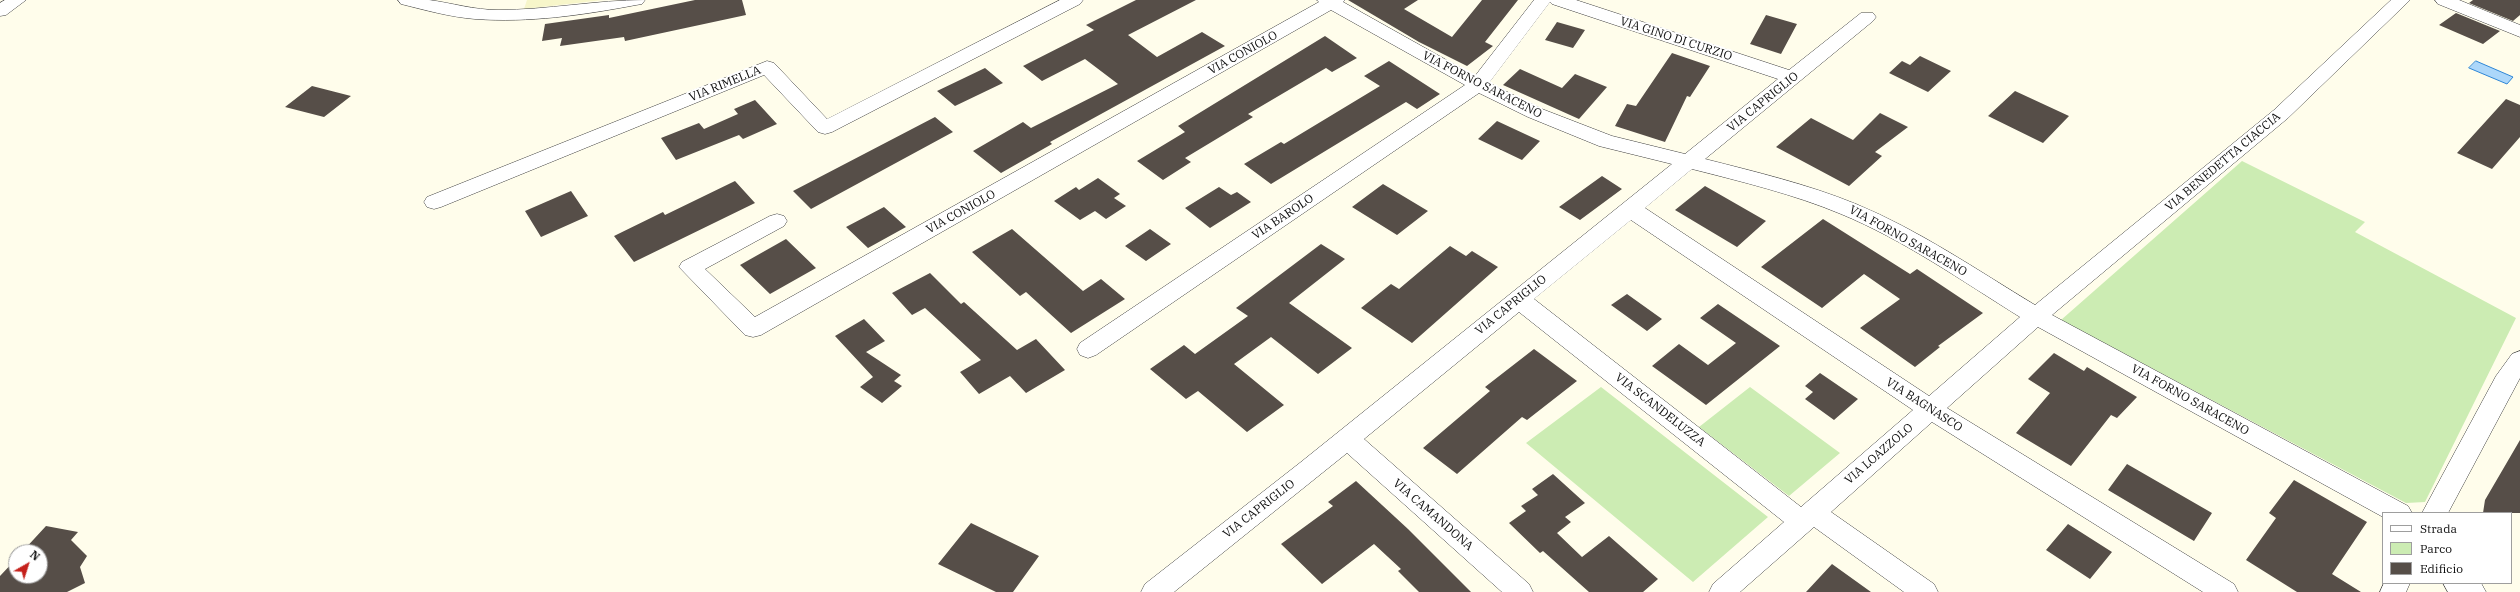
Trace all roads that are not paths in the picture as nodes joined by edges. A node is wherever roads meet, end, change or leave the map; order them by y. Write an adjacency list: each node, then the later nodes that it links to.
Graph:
1 (17, 0): 10 (street)
2 (406, 0): 3 (street)
3 (636, 0)
4 (1074, 0): 16 (street, VIA RIMELLA)
5 (1543, 0): 14 (street, VIA BAROLO)
6 (1558, 0): 13 (street, VIA GINO DI CURZIO)
7 (2401, 0): 20 (street, VIA BENEDETTA CIACCIA)
8 (2444, 0): 12 (street)
9 (1331, 1): 14 (street, VIA FORNO SARACENO); 18 (street, VIA CONIOLO)
10 (0, 11)
11 (1867, 17): 13 (street, VIA CAPRIGLIO)
12 (2520, 32)
13 (1793, 78): 15 (street, VIA CAPRIGLIO)
14 (1478, 85): 15 (street, VIA FORNO SARACENO); 21 (street, VIA BAROLO)
15 (1688, 162): 17 (street, VIA CAPRIGLIO); 20 (street, VIA FORNO SARACENO)
16 (434, 202)
17 (1629, 208): 19 (street, VIA CAPRIGLIO); 23 (street, VIA BAGNASCO)
18 (777, 221)
19 (1518, 299): 24 (street, VIA CAPRIGLIO); 27 (street, VIA SCANDELUZZA)
20 (2036, 316): 23 (street, VIA LOAZZOLO); 25 (street, VIA FORNO SARACENO)
21 (1088, 349)
22 (2520, 360): 26 (street)
23 (1930, 409): 27 (street, VIA LOAZZOLO); 33 (street, VIA BAGNASCO)
24 (1347, 439): 29 (street, VIA CAPRIGLIO); 30 (street, VIA CAMANDONA)
25 (2397, 512)
26 (2436, 512)
27 (1806, 517): 31 (street, VIA LOAZZOLO); 32 (street, VIA SCANDELUZZA)
28 (2458, 584): 34 (street)
29 (1154, 592)
30 (1520, 592)
31 (1722, 592)
32 (1925, 592)
33 (2225, 592)
34 (2474, 592)

